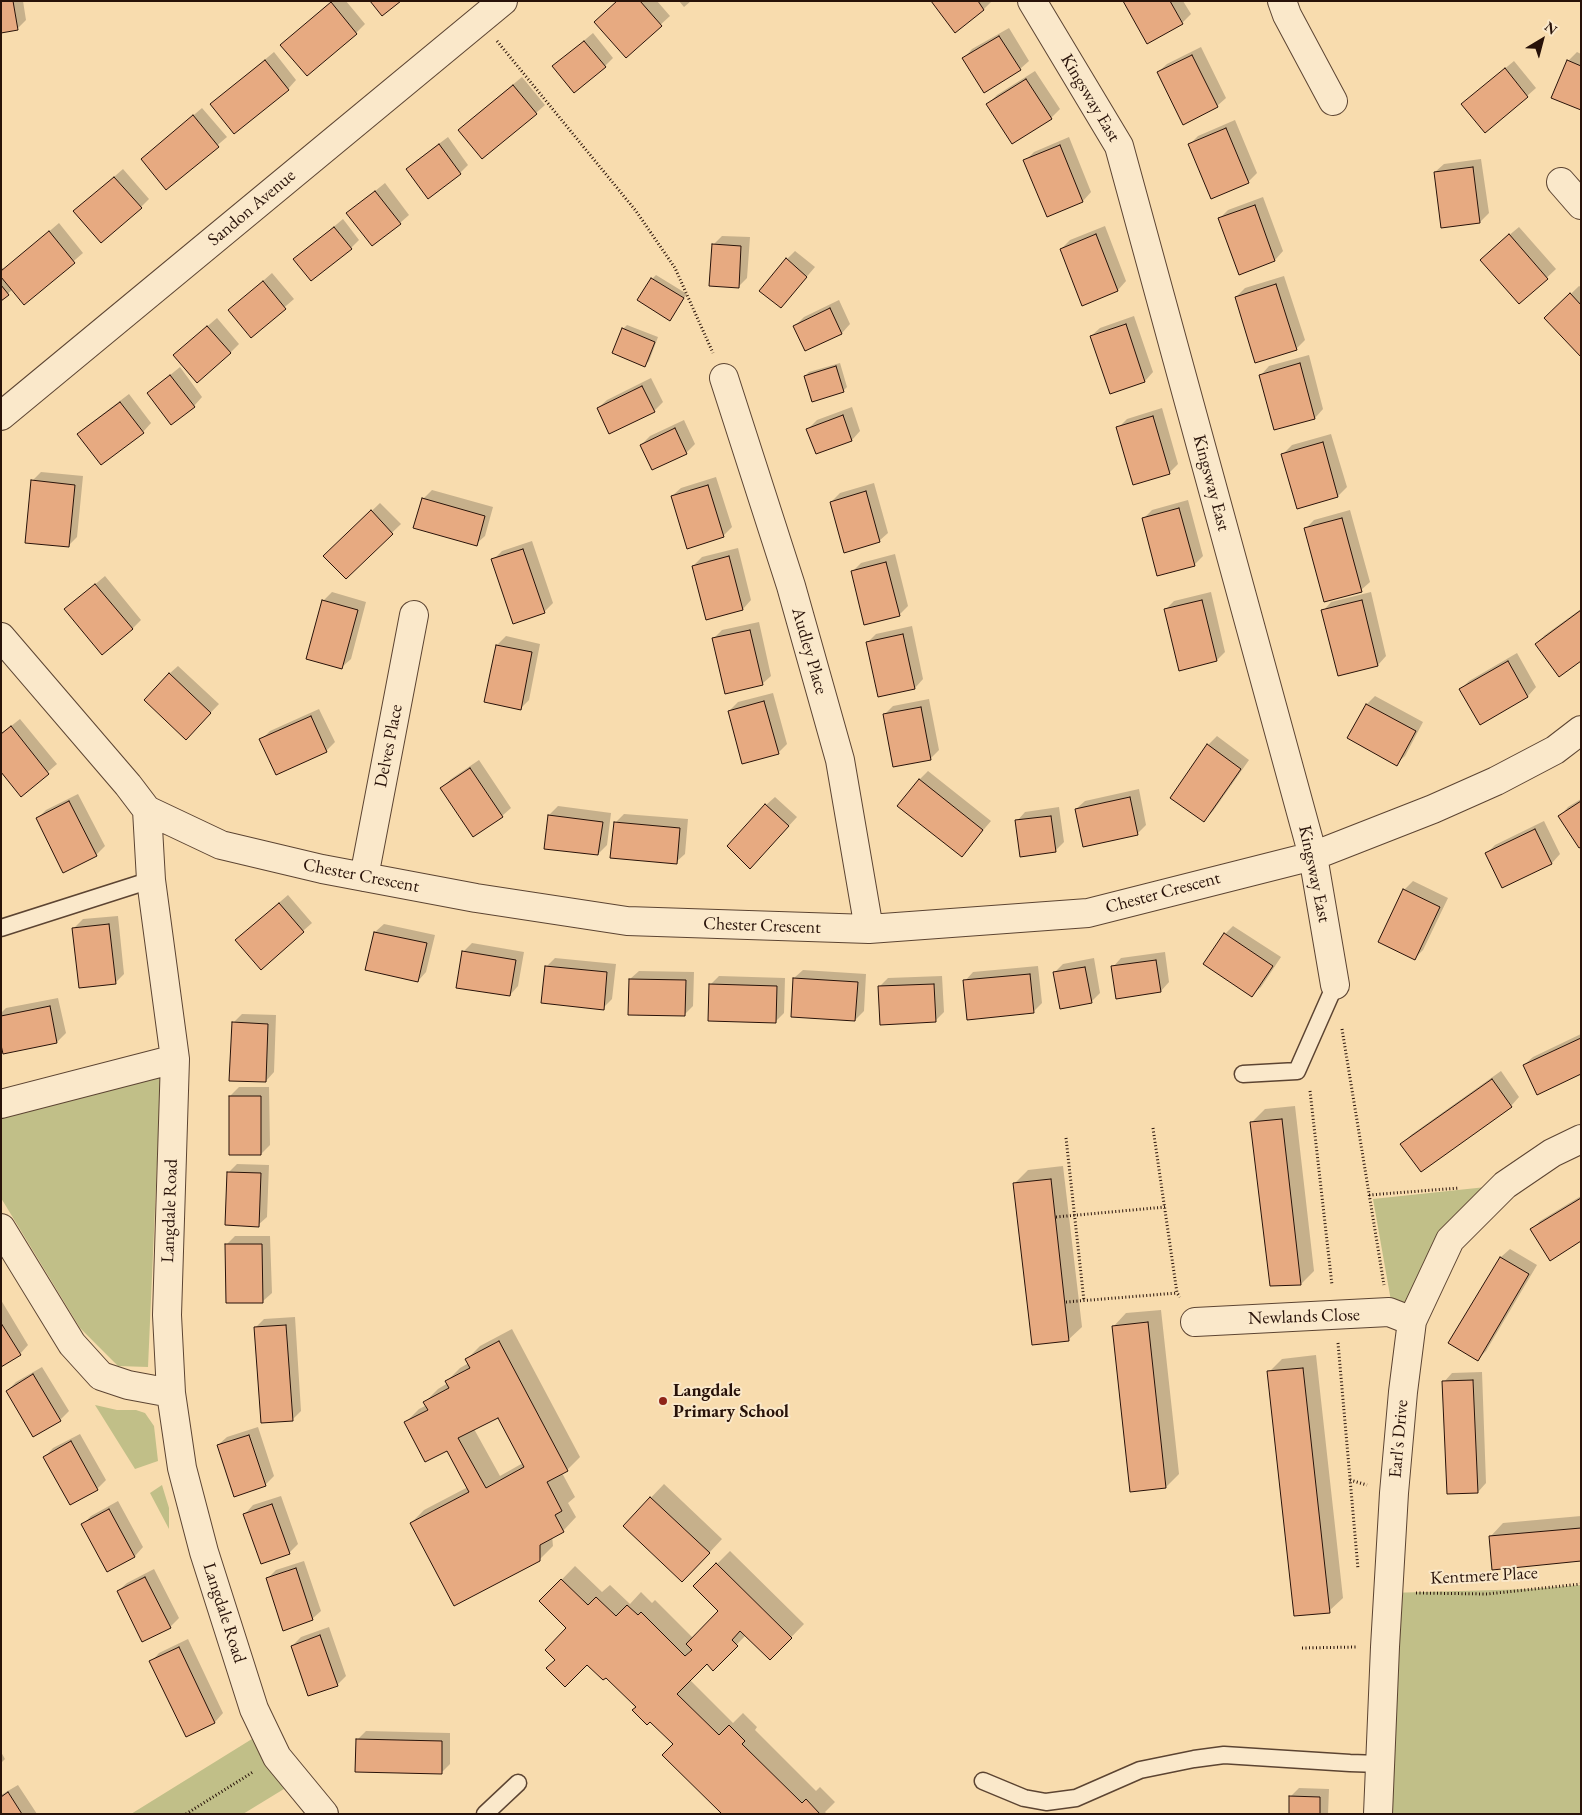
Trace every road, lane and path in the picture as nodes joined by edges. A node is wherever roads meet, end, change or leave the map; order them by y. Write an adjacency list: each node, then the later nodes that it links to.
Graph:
1 (503, 1): 4 (street, Sandon Avenue)
2 (1032, 1): 14 (street, Kingsway East)
3 (1282, 1): 5 (street)
4 (480, 20): 8 (path); 9 (street, Sandon Avenue)
5 (1333, 101)
6 (1561, 182): 7 (street)
7 (1581, 205)
8 (724, 378): 18 (street, Audley Place)
9 (1, 416)
10 (414, 615): 15 (street, Delves Place)
11 (1, 637): 13 (street, Chester Crescent)
12 (1581, 730): 14 (street, Chester Crescent)
13 (147, 810): 15 (street, Chester Crescent); 16 (street, Langdale Road)
14 (1313, 856): 18 (street, Chester Crescent); 19 (street, Kingsway East)
15 (364, 877): 18 (street, Chester Crescent)
16 (151, 880): 17 (lane); 21 (street, Langdale Road)
17 (1, 928)
18 (869, 929)
19 (1335, 985): 20 (lane); 28 (path)
20 (1305, 1053): 22 (lane); 36 (path)
21 (175, 1059): 23 (street); 39 (street, Langdale Road)
22 (1243, 1074)
23 (1, 1104)
24 (1154, 1128): 29 (path)
25 (1066, 1138): 30 (path)
26 (1581, 1139): 27 (street, Earl's Drive)
27 (1505, 1184): 28 (path); 37 (street, Earl's Drive)
28 (1369, 1195): 37 (path)
29 (1164, 1207): 30 (path); 33 (path)
30 (1074, 1215): 31 (path); 34 (path)
31 (1056, 1217)
32 (1, 1228): 39 (street)
33 (1177, 1292): 34 (path); 38 (path)
34 (1084, 1301): 35 (path)
35 (1066, 1302)
36 (1334, 1305): 37 (street, Newlands Close); 38 (street, Newlands Close); 40 (path)
37 (1401, 1317): 42 (street, Earl's Drive)
38 (1195, 1322)
39 (171, 1393): 47 (street, Langdale Road)
40 (1359, 1573)
41 (1581, 1584): 42 (path, Kentmere Place)
42 (1388, 1593): 45 (street, Earl's Drive)
43 (1357, 1638): 44 (path)
44 (1356, 1647): 45 (path); 46 (path)
45 (1385, 1647): 48 (street, Earl's Drive)
46 (1302, 1648)
47 (277, 1757): 51 (path); 52 (street, Langdale Road)
48 (1380, 1764): 49 (lane); 54 (street, Earl's Drive)
49 (983, 1781)
50 (518, 1783): 53 (lane)
51 (186, 1814)
52 (324, 1814)
53 (485, 1814)
54 (1378, 1814)

